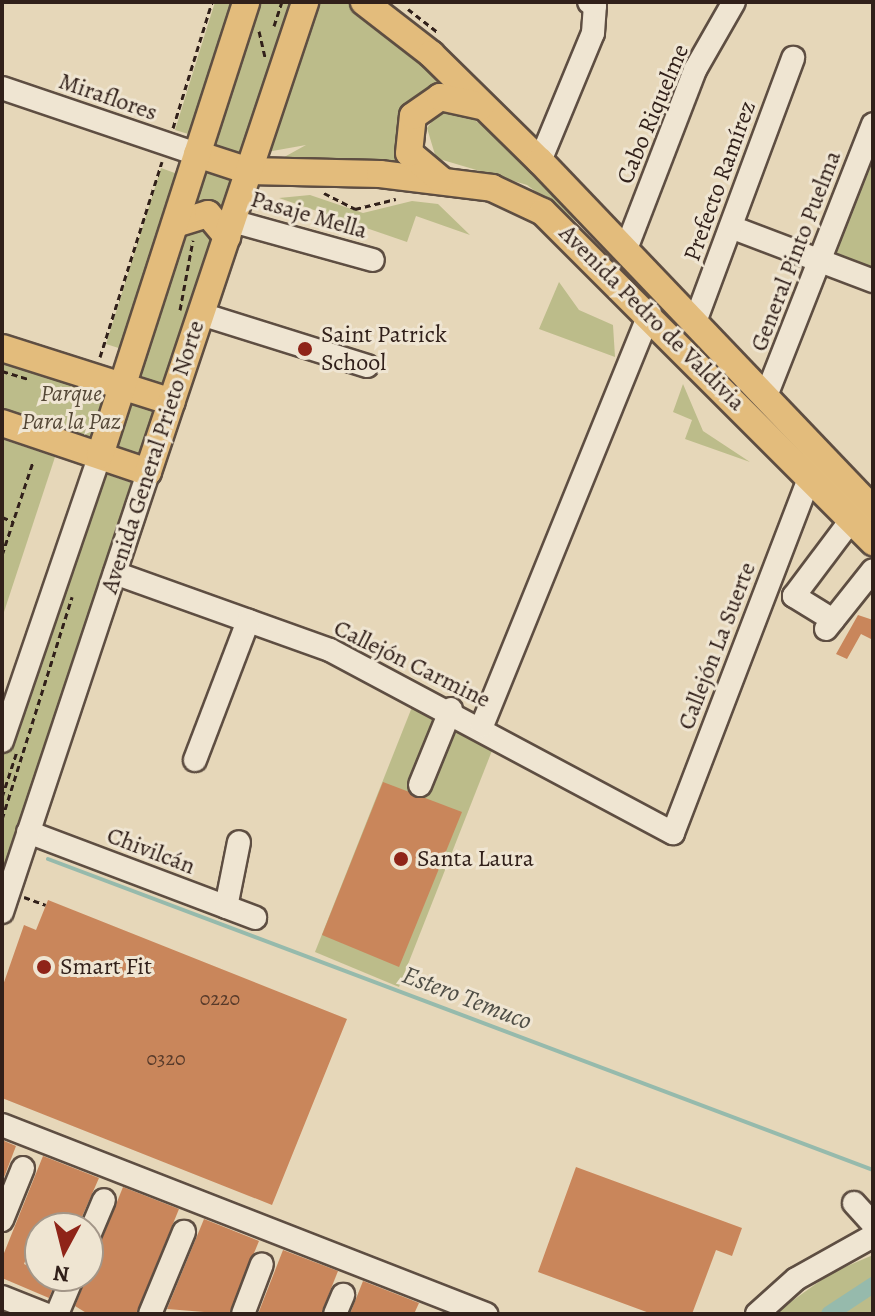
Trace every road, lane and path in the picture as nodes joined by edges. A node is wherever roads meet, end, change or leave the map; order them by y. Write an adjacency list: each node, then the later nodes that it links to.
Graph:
1 (212, 2): 11 (path)
2 (246, 2): 12 (main road)
3 (305, 2): 14 (main road, Avenida General Prieto Norte)
4 (364, 2): 9 (main road, Avenida Pedro de Valdivia)
5 (588, 2): 13 (street)
6 (734, 2): 22 (street, Cabo Riquelme)
7 (793, 58): 20 (street, Prefecto Ramírez)
8 (2, 88): 11 (street, Miraflores)
9 (481, 106): 13 (main road, Avenida Pedro de Valdivia); 15 (main road)
10 (873, 124): 24 (street, General Pinto Puelma)
11 (168, 145): 12 (street, Miraflores); 31 (path)
12 (197, 154): 14 (main road, Avenida Pedro de Valdivia); 19 (main road)
13 (540, 161): 22 (main road, Avenida Pedro de Valdivia)
14 (249, 171): 15 (main road, Avenida Pedro de Valdivia); 21 (main road, Avenida General Prieto Norte)
15 (445, 181): 26 (main road, Avenida Pedro de Valdivia)
16 (324, 193): 17 (path)
17 (396, 199)
18 (202, 212): 19 (main road); 21 (main road); 27 (path)
19 (175, 224): 32 (main road)
20 (731, 227): 24 (street); 28 (street, Prefecto Ramírez)
21 (229, 229): 23 (street, Pasaje Mella); 27 (main road, Avenida General Prieto Norte)
22 (626, 249): 28 (main road, Avenida Pedro de Valdivia)
23 (373, 260)
24 (820, 260): 25 (street); 33 (street, General Pinto Puelma)
25 (873, 281)
26 (650, 313): 34 (main road, Avenida Pedro de Valdivia); 51 (street)
27 (191, 316): 30 (street); 35 (main road, Avenida General Prieto Norte)
28 (695, 322): 33 (main road, Avenida Pedro de Valdivia)
29 (2, 348): 31 (main road)
30 (367, 366)
31 (94, 377): 32 (main road)
32 (122, 386): 35 (main road); 37 (main road)
33 (766, 396): 34 (main road); 41 (main road, Avenida Pedro de Valdivia)
34 (732, 397): 40 (main road, Avenida Pedro de Valdivia)
35 (172, 402): 39 (main road, Avenida General Prieto Norte)
36 (2, 423): 37 (main road)
37 (100, 455): 39 (main road); 52 (street)
38 (33, 462): 43 (path)
39 (148, 472): 46 (street, Avenida General Prieto Norte)
40 (810, 477): 41 (main road, Avenida Pedro de Valdivia); 57 (street, Callejón La Suerte)
41 (862, 514): 44 (main road, Avenida Pedro de Valdivia); 47 (street)
42 (2, 517): 43 (path)
43 (12, 521): 45 (path)
44 (873, 542)
45 (2, 555)
46 (115, 573): 49 (street, Callejón Carmine); 56 (street, Avenida General Prieto Norte)
47 (867, 577)
48 (76, 585): 55 (path)
49 (248, 621): 50 (street, Callejón Carmine); 53 (street)
50 (451, 709): 51 (street, Callejón Carmine); 54 (street)
51 (482, 726): 57 (street, Callejón Carmine)
52 (2, 741)
53 (195, 760)
54 (420, 785)
55 (2, 819)
56 (28, 832): 59 (street, Avenida General Prieto Norte); 61 (street, Chivilcán)
57 (673, 833)
58 (239, 842): 61 (street)
59 (20, 881): 60 (path); 62 (street, Avenida General Prieto Norte)
60 (46, 905)
61 (226, 907): 63 (street, Chivilcán)
62 (2, 912)
63 (255, 918)
64 (2, 1125): 80 (street)
65 (23, 1168): 69 (street)
66 (104, 1200): 68 (street)
67 (854, 1203): 70 (street)
68 (99, 1212)
69 (2, 1220)
70 (873, 1224)
71 (184, 1232): 78 (street)
72 (873, 1236): 81 (street)
73 (262, 1264): 79 (street)
74 (66, 1292): 77 (street)
75 (2, 1297): 76 (street)
76 (45, 1314)
77 (57, 1314)
78 (150, 1314)
79 (243, 1314)
80 (486, 1314)
81 (757, 1314)

